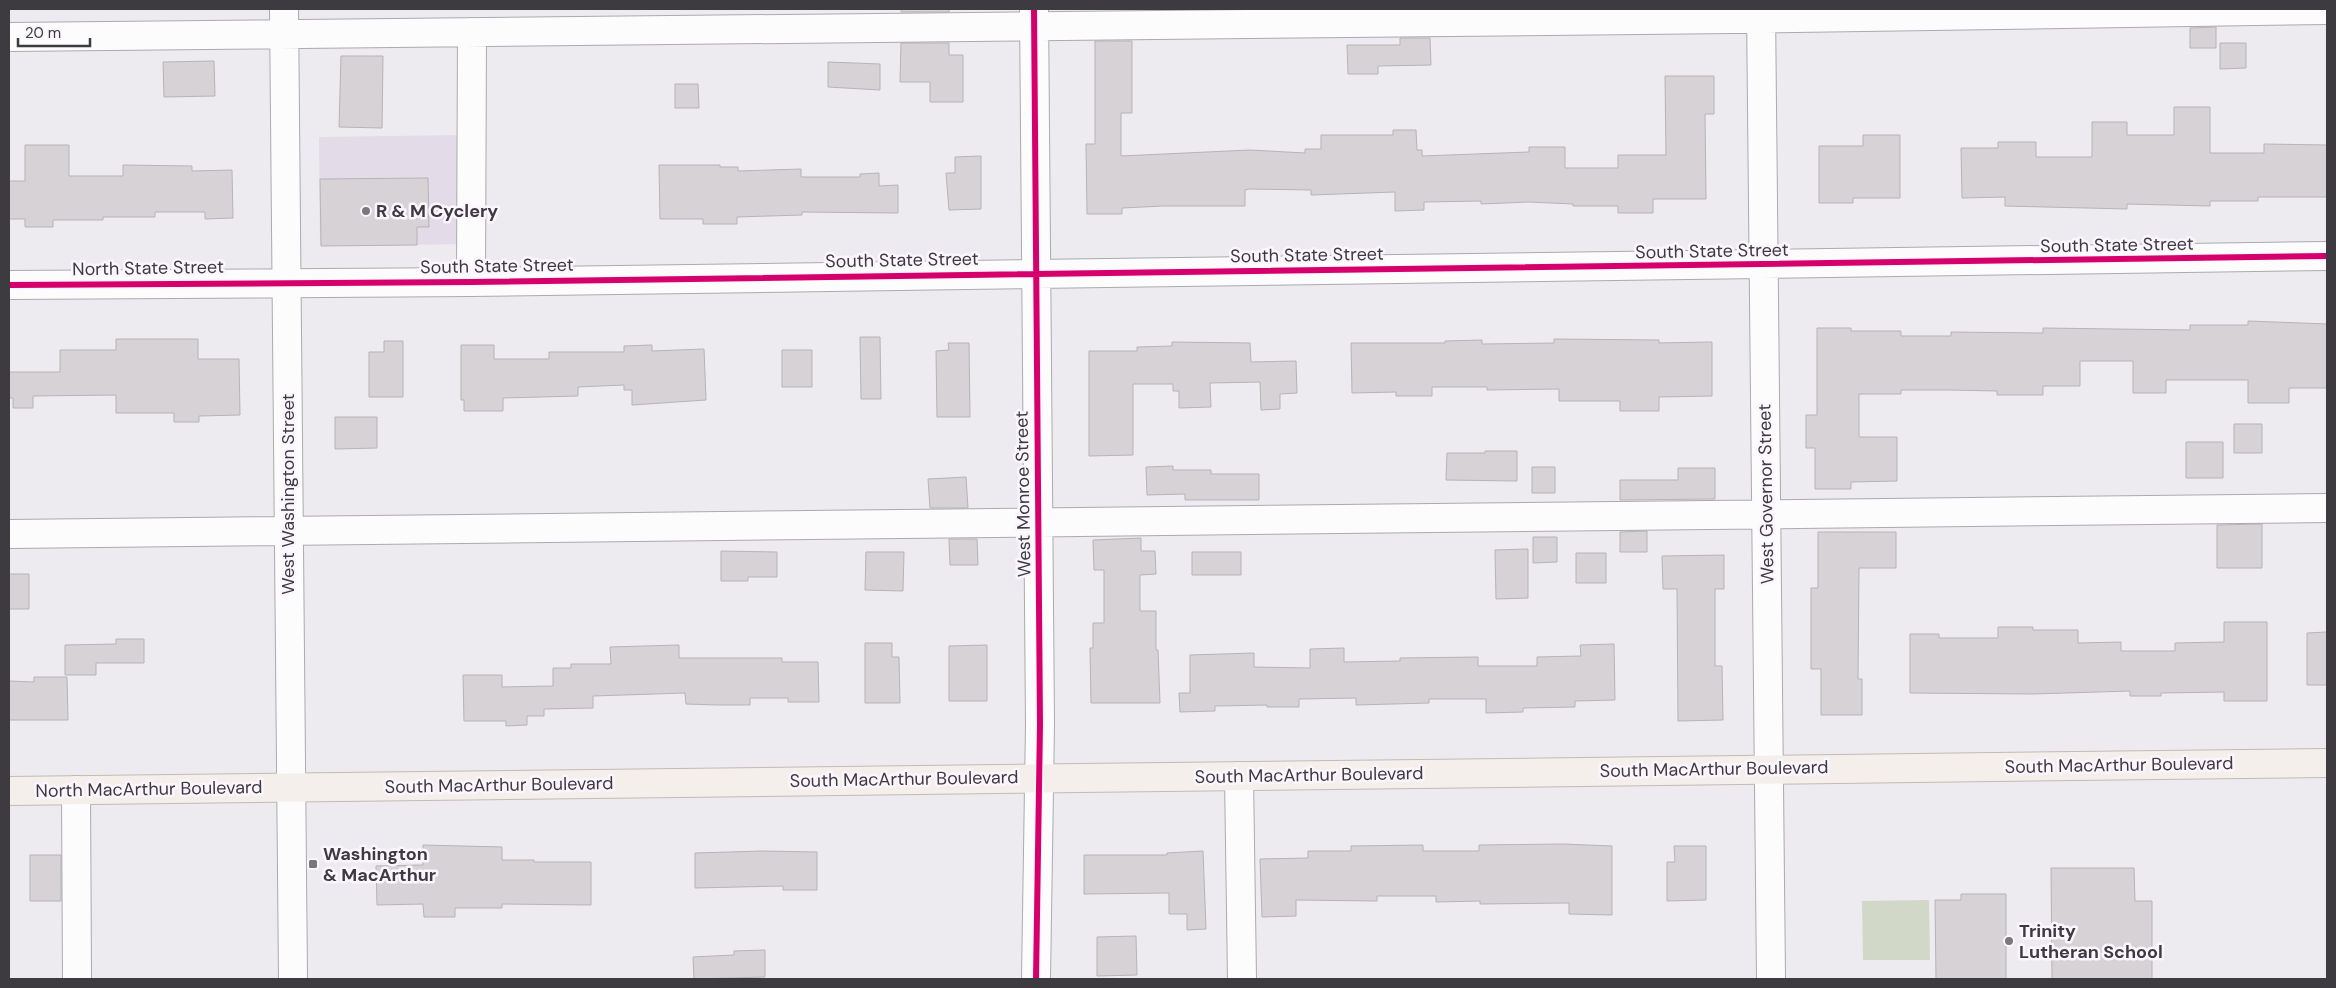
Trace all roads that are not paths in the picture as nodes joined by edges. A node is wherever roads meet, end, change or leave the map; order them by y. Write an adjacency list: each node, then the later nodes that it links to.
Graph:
1 (2327, 10): 2 (street)
2 (1761, 13): 3 (street); 8 (street, West Governor Street)
3 (1034, 17): 5 (street); 9 (street, West Monroe Street)
4 (284, 22): 5 (street); 6 (street); 10 (street, West Washington Street)
5 (472, 32): 11 (street)
6 (9, 37)
7 (2327, 256): 8 (street, South State Street)
8 (1763, 265): 9 (street, South State Street); 14 (street, West Governor Street)
9 (1036, 273): 11 (street, South State Street); 15 (street, West Monroe Street)
10 (287, 282): 11 (street, South State Street); 12 (street, North State Street); 16 (street, West Washington Street)
11 (471, 282)
12 (9, 285)
13 (2327, 508): 14 (street)
14 (1766, 513): 15 (street); 19 (street, West Governor Street)
15 (1038, 521): 16 (street); 21 (street, West Monroe Street)
16 (289, 530): 17 (street); 22 (street, West Washington Street)
17 (9, 534)
18 (2327, 763): 19 (main road, South MacArthur Boulevard)
19 (1769, 768): 20 (main road, South MacArthur Boulevard); 29 (street, West Governor Street)
20 (1239, 776): 21 (main road, South MacArthur Boulevard); 28 (street)
21 (1039, 777): 22 (main road, South MacArthur Boulevard); 27 (street, West Monroe Street)
22 (290, 787): 23 (main road, North MacArthur Boulevard); 26 (street, West Washington Street)
23 (76, 790): 24 (main road, North MacArthur Boulevard); 25 (street)
24 (9, 791)
25 (76, 979)
26 (293, 979)
27 (1036, 979)
28 (1242, 979)
29 (1771, 979)

